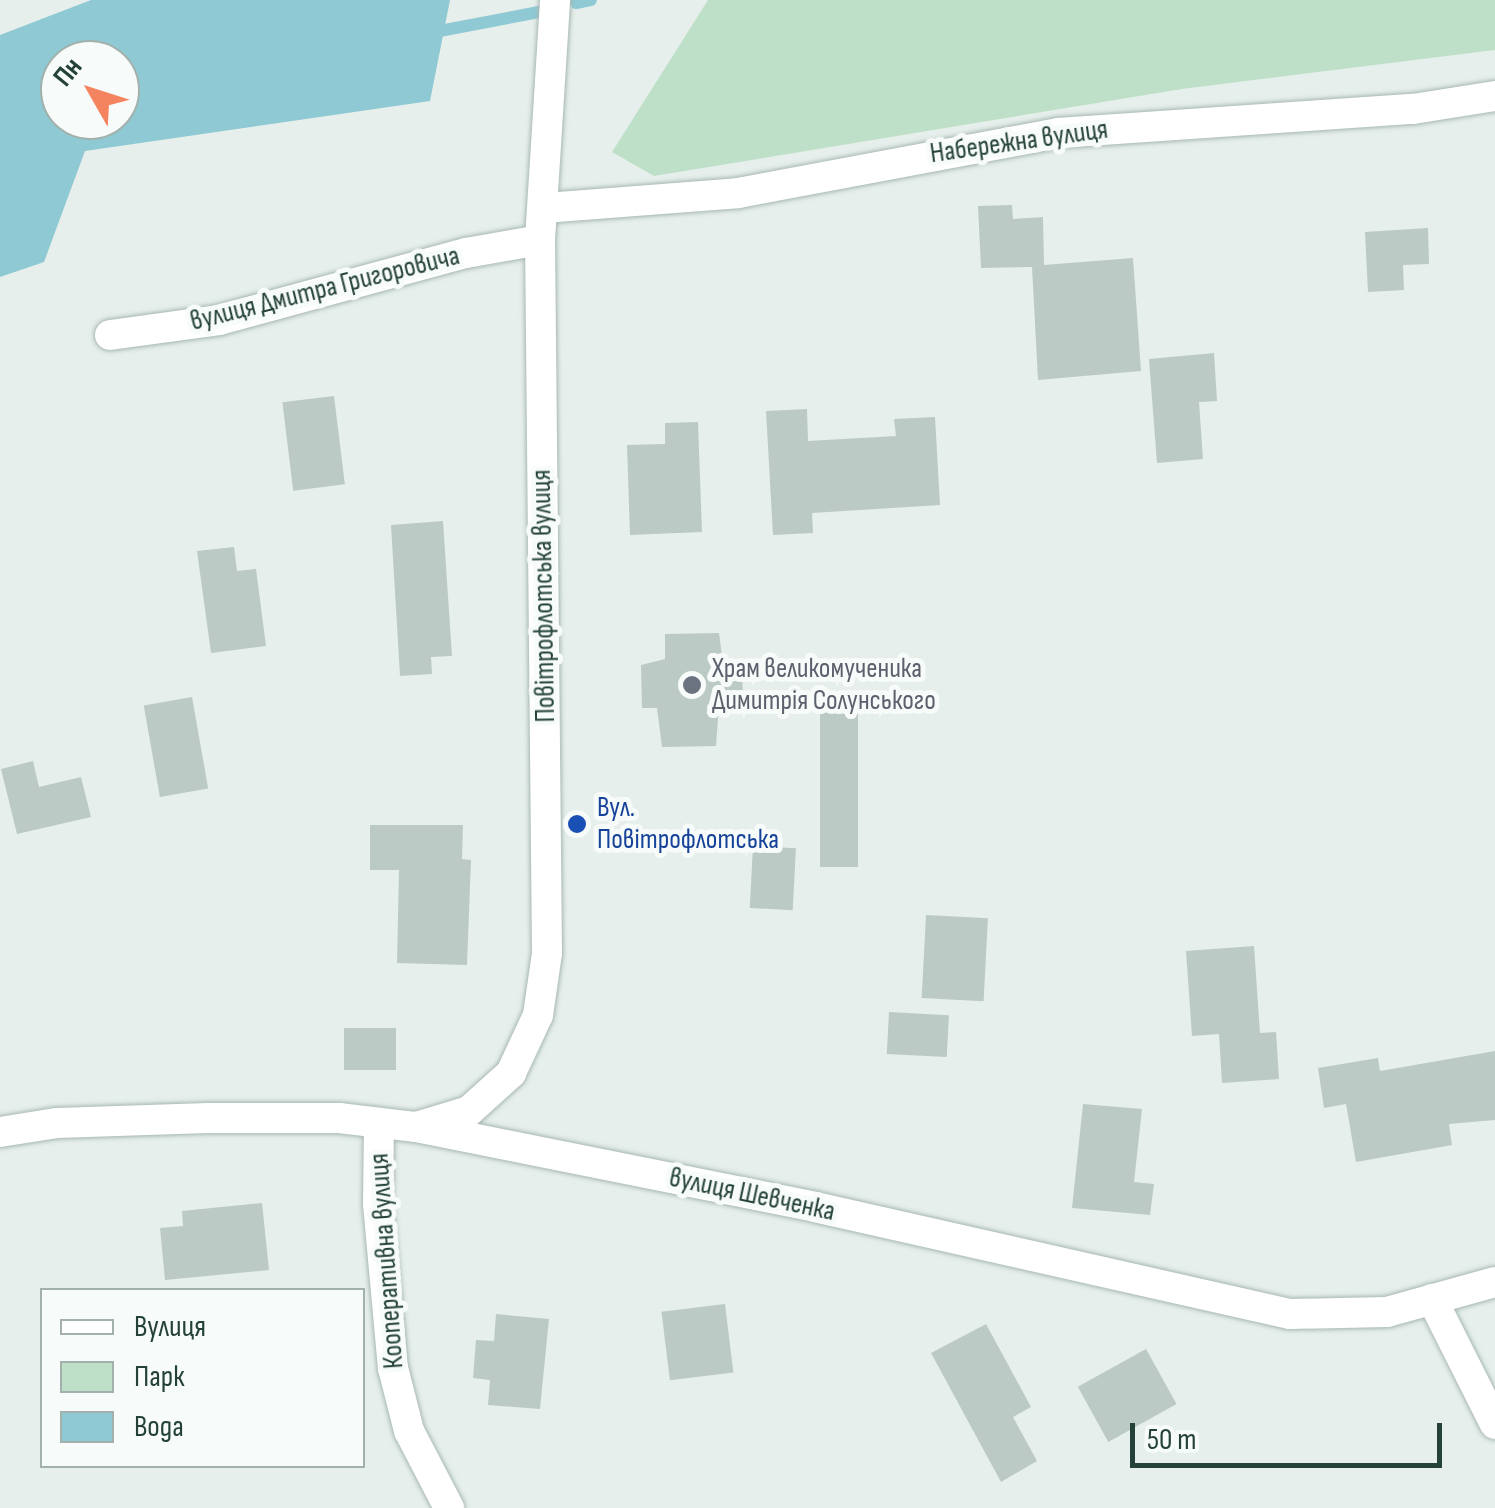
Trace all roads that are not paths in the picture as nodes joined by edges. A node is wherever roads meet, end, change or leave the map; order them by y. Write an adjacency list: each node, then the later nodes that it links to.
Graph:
1 (555, 0): 3 (street, Повітрофлотська вулиця)
2 (1495, 96): 3 (street, Набережна вулиця)
3 (545, 208): 4 (street, Повітрофлотська вулиця)
4 (540, 240): 5 (street, вулиця Дмитра Григоровича); 7 (street, Повітрофлотська вулиця)
5 (110, 335)
6 (379, 1122): 7 (street, вулиця Шевченка); 8 (street, вулиця Шевченка); 12 (street, Кооперативна вулиця)
7 (416, 1127): 10 (street, вулиця Шевченка)
8 (0, 1132)
9 (1495, 1282): 10 (street, вулиця Шевченка)
10 (1432, 1299): 11 (street)
11 (1495, 1424)
12 (449, 1508)

